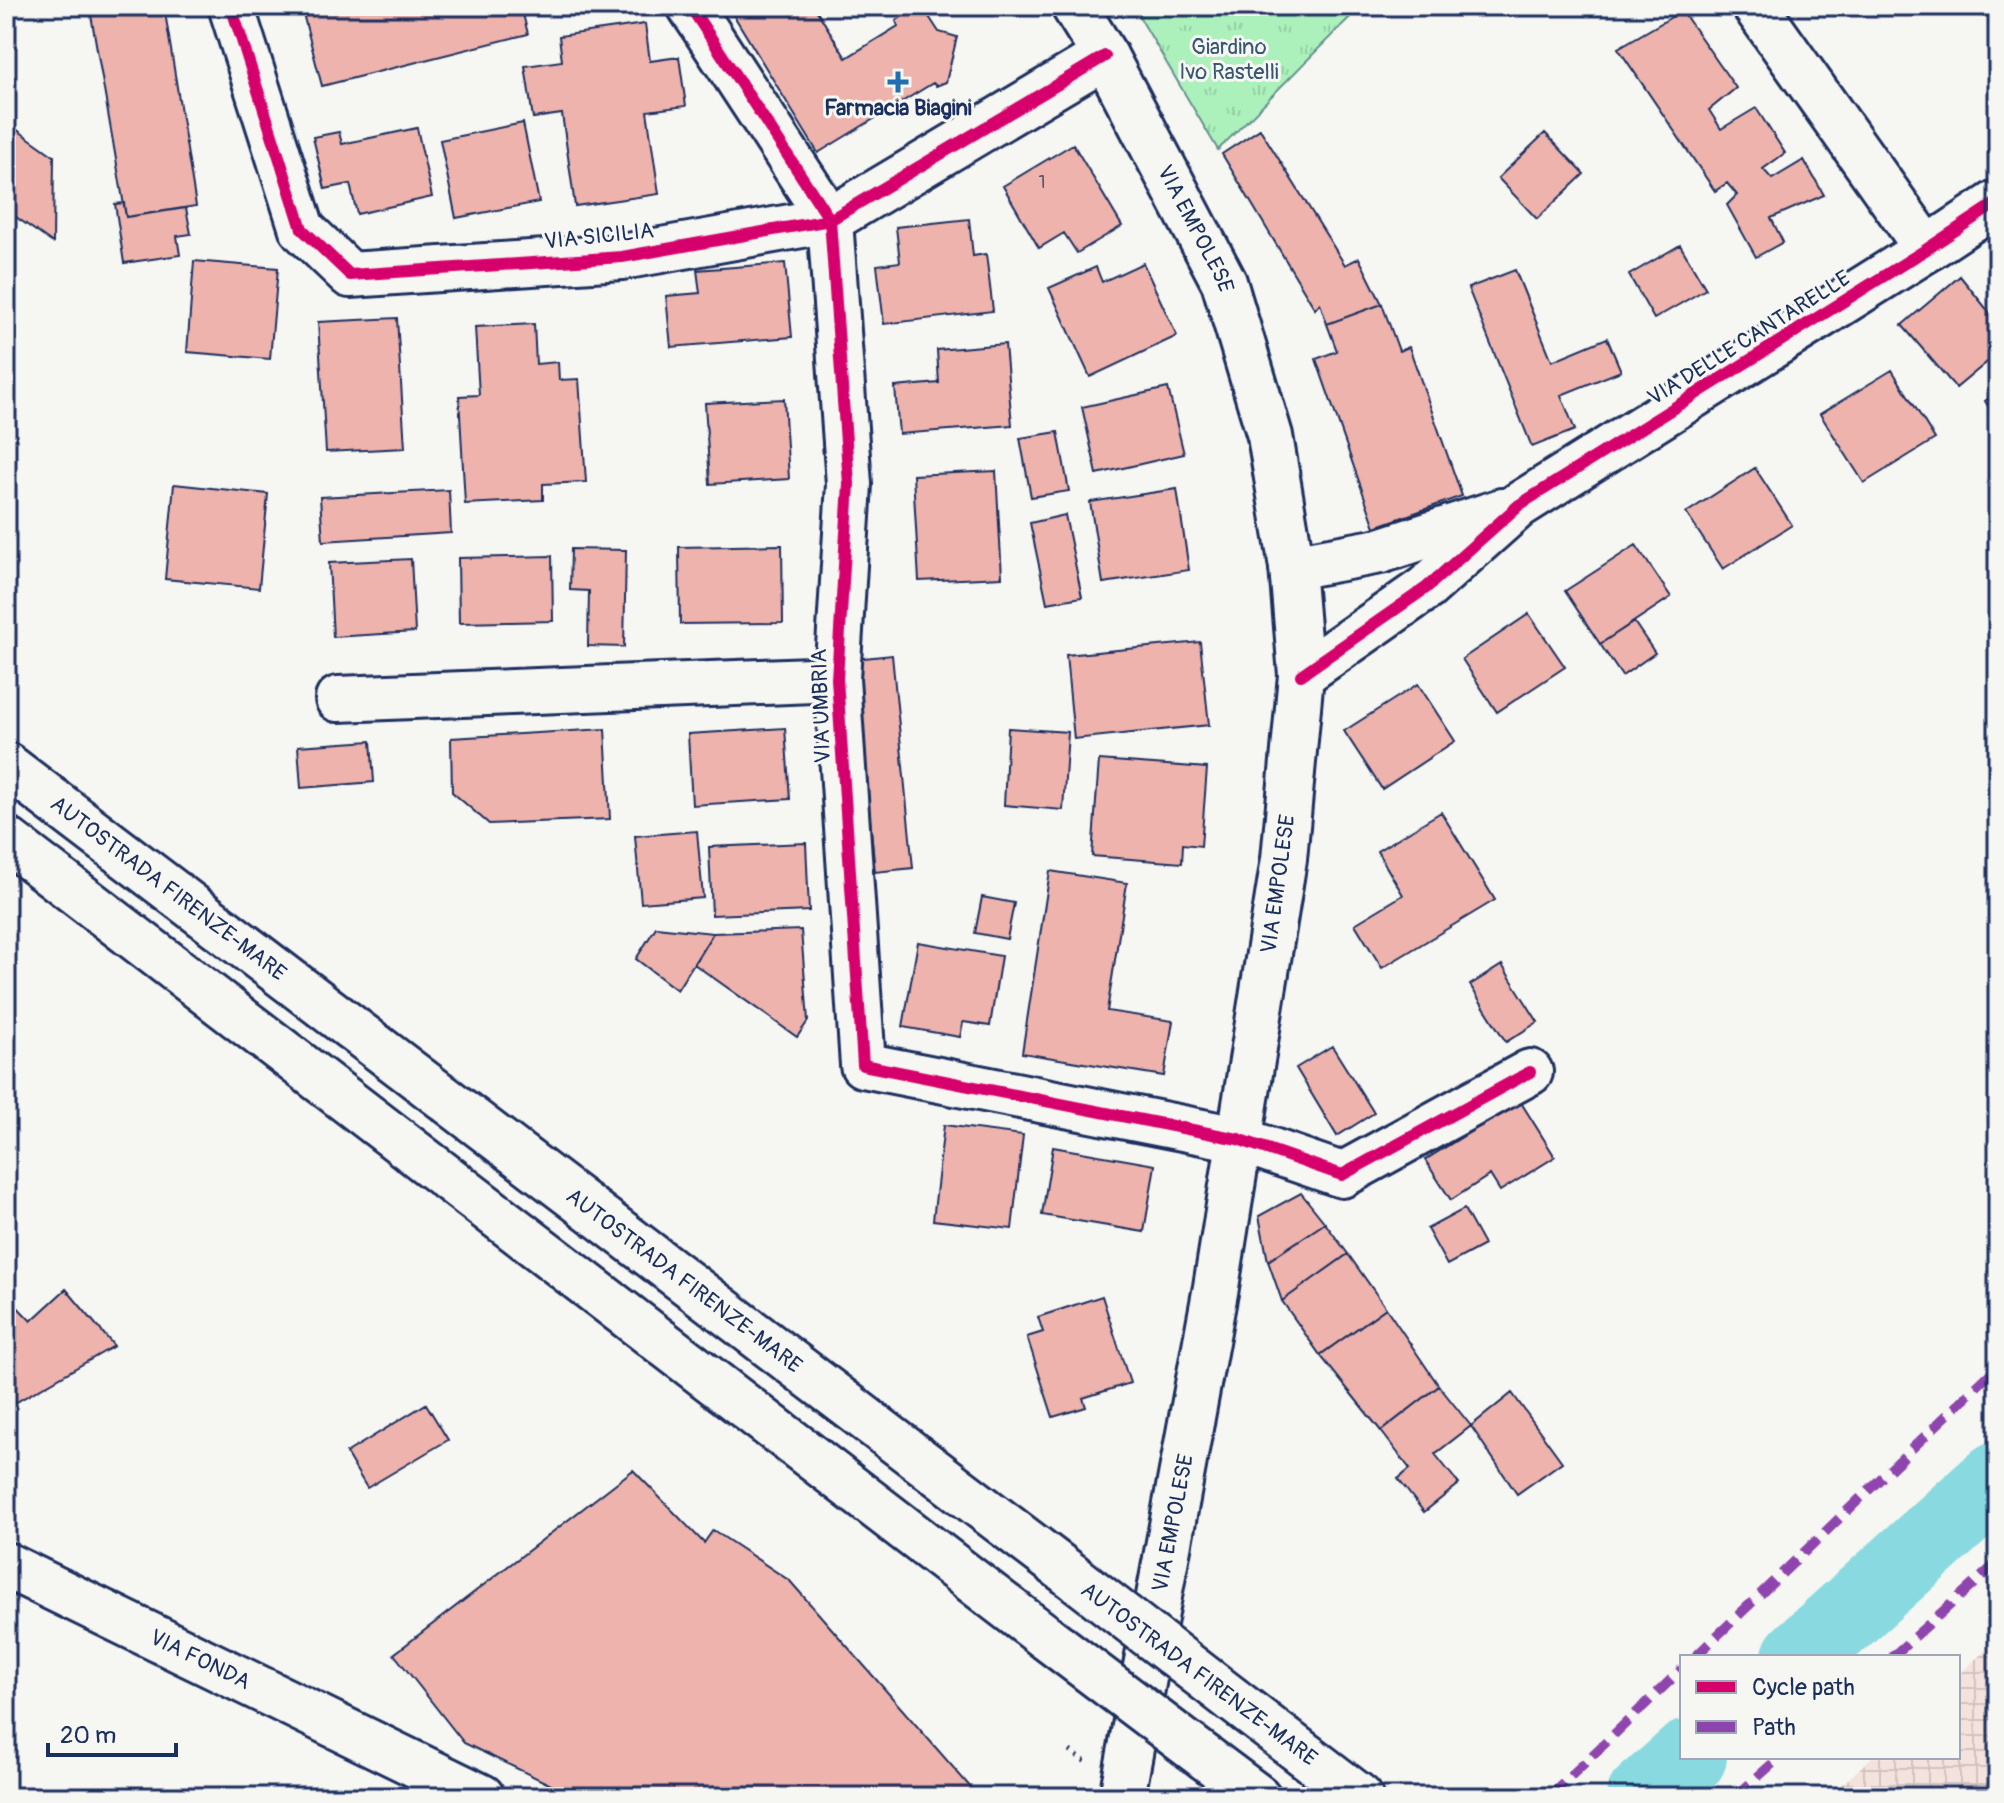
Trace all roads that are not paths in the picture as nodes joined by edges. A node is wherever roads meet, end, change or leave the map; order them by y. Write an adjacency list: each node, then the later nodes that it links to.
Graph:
1 (231, 6): 7 (main road, VIA SICILIA)
2 (690, 6): 7 (main road, VIA UMBRIA)
3 (1074, 6): 5 (main road, VIA EMPOLESE)
4 (1755, 6): 8 (main road)
5 (1105, 56): 7 (main road, VIA SICILIA); 10 (main road, VIA EMPOLESE)
6 (1998, 202): 8 (main road, VIA DELLE CANTARELLE)
7 (830, 220): 12 (main road, VIA UMBRIA)
8 (1927, 249): 9 (main road, VIA DELLE CANTARELLE)
9 (1519, 505): 10 (main road); 11 (main road)
10 (1292, 567): 11 (main road, VIA EMPOLESE)
11 (1301, 675): 17 (main road, VIA EMPOLESE)
12 (837, 679): 13 (main road, VIA UMBRIA); 17 (main road, VIA UMBRIA)
13 (338, 699)
14 (6, 765): 22 (main road, AUTOSTRADA FIRENZE-MARE, bridge)
15 (6, 839): 21 (main road, bridge)
16 (1530, 1072): 17 (main road)
17 (1238, 1139): 20 (main road, VIA EMPOLESE)
18 (6, 1565): 19 (main road, VIA FONDA)
19 (482, 1797)
20 (1122, 1797)
21 (1258, 1797)
22 (1360, 1797)

